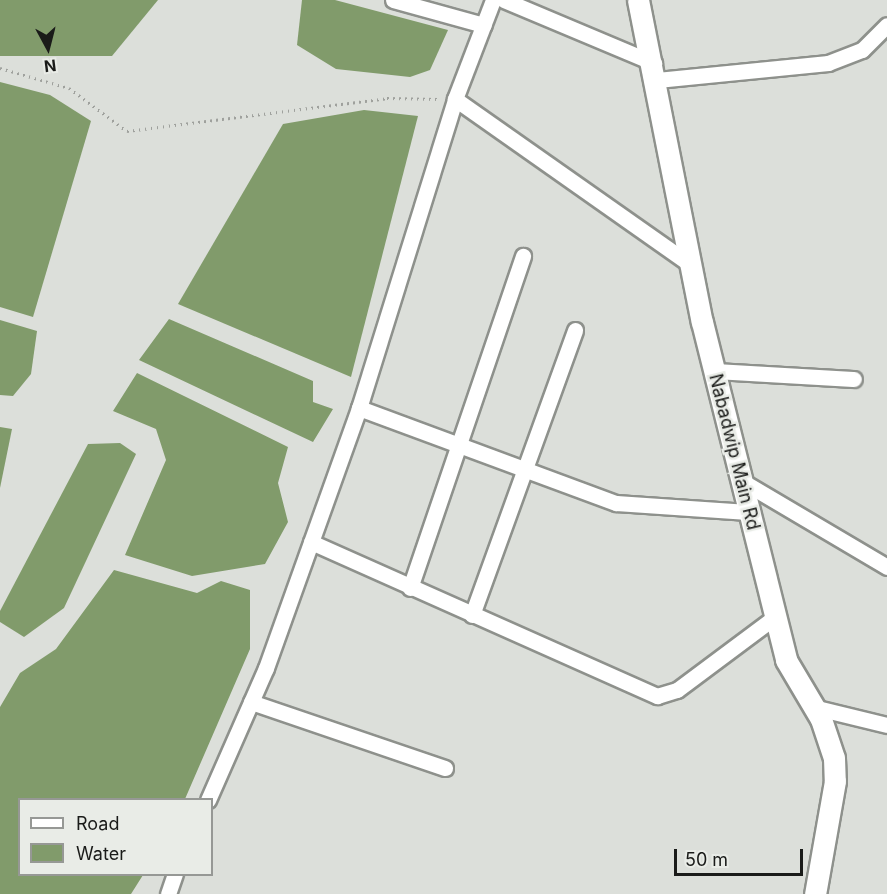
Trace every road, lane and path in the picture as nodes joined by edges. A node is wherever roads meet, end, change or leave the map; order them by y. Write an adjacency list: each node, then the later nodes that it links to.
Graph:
1 (393, 0): 5 (street)
2 (494, 0): 5 (street)
3 (504, 0): 8 (street)
4 (638, 0): 8 (street, Nabadwip Main Rd)
5 (484, 25): 9 (street)
6 (887, 25): 8 (street)
7 (0, 68): 9 (path)
8 (656, 72): 11 (street, Nabadwip Main Rd)
9 (456, 99): 11 (street); 15 (street)
10 (523, 256): 16 (street)
11 (691, 265): 13 (street, Nabadwip Main Rd)
12 (575, 330): 17 (street)
13 (714, 371): 14 (street); 18 (street, Nabadwip Main Rd)
14 (854, 379)
15 (359, 408): 16 (street); 20 (street)
16 (458, 445): 17 (street); 22 (street)
17 (525, 470): 19 (street); 23 (street)
18 (740, 480): 19 (street, Nabadwip Main Rd); 21 (street)
19 (748, 512): 24 (street, Nabadwip Main Rd)
20 (311, 543): 22 (street); 25 (street)
21 (887, 567)
22 (410, 588): 23 (street)
23 (472, 615): 24 (street)
24 (775, 617): 26 (street, Nabadwip Main Rd)
25 (251, 702): 28 (street); 29 (street)
26 (813, 707): 27 (street); 32 (street, Nabadwip Main Rd)
27 (887, 725)
28 (445, 768)
29 (209, 798)
30 (174, 876): 31 (street)
31 (168, 894)
32 (815, 894)

